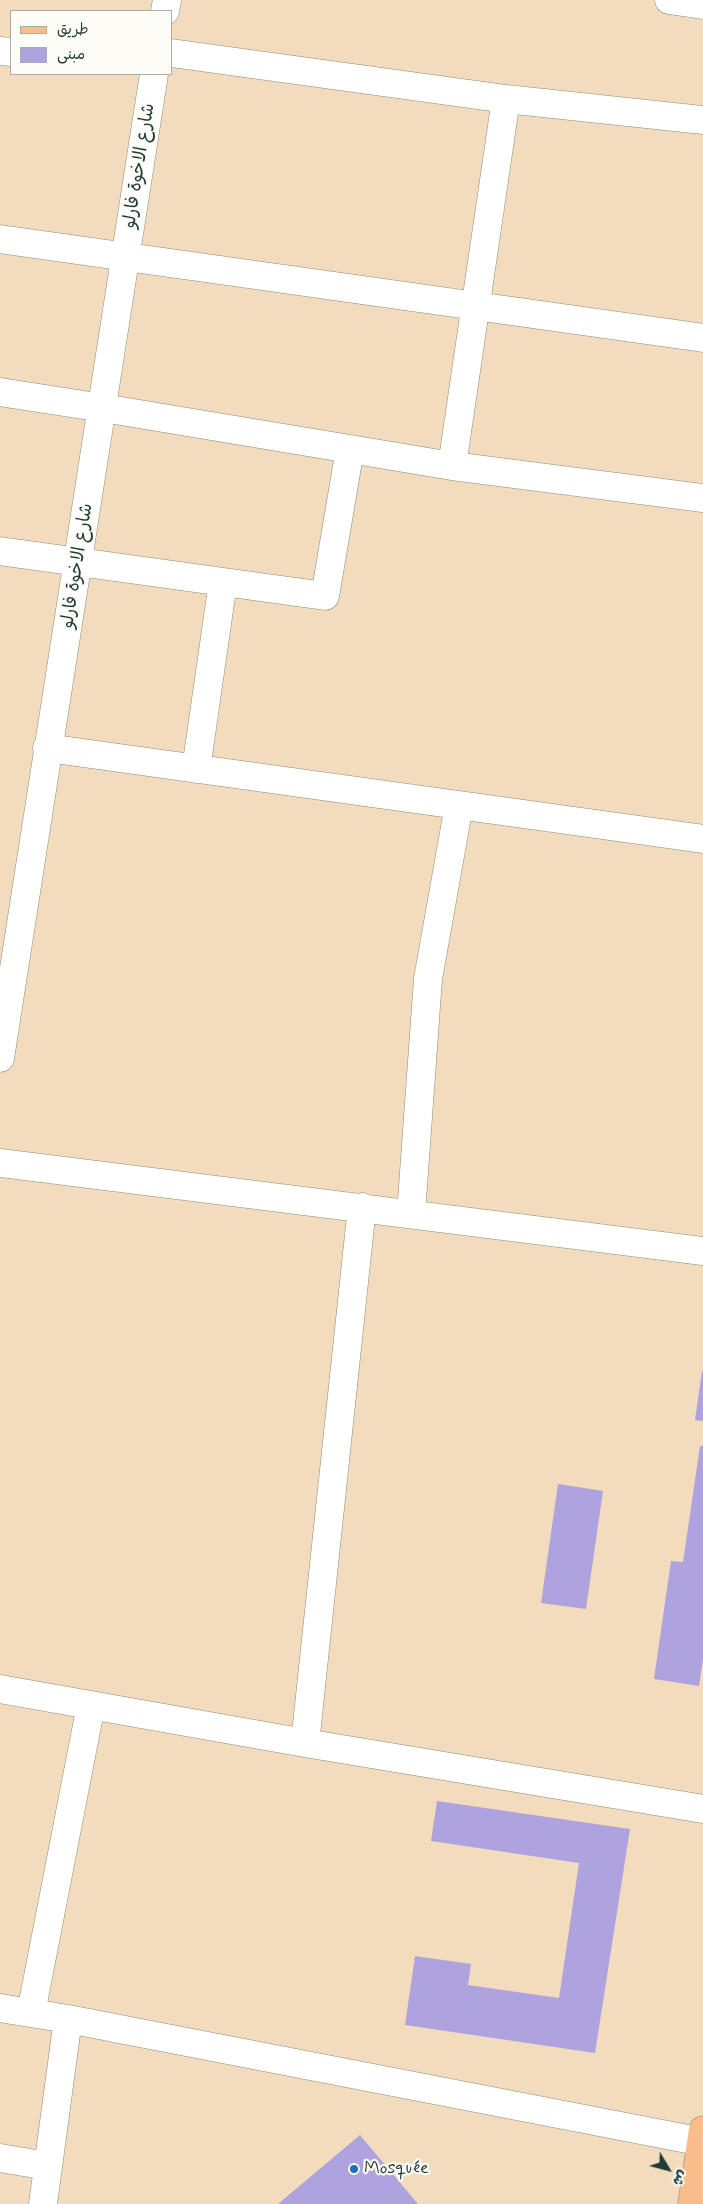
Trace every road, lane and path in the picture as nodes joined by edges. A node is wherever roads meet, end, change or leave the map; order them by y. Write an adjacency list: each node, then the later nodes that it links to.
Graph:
1 (669, 0): 2 (street)
2 (703, 5)
3 (172, 53): 5 (street)
4 (154, 75): 8 (street, شارع الاخوة فارلو)
5 (506, 99): 6 (street); 9 (street)
6 (703, 120)
7 (0, 239): 8 (street)
8 (126, 256): 9 (street); 12 (street, شارع الاخوة فارلو)
9 (475, 305): 10 (street); 14 (street)
10 (703, 338)
11 (0, 392): 12 (street)
12 (103, 408): 13 (street); 17 (street, شارع الاخوة فارلو)
13 (350, 449): 14 (street); 18 (street)
14 (452, 466): 15 (street)
15 (703, 498)
16 (0, 551): 17 (street)
17 (79, 563): 18 (street); 19 (street, شارع الاخوة فارلو)
18 (223, 582): 20 (street)
19 (47, 748): 20 (street); 23 (street, شارع الاخوة فارلو)
20 (196, 769): 21 (street)
21 (459, 805): 22 (street); 26 (street)
22 (703, 839)
23 (0, 1058)
24 (0, 1163): 25 (street)
25 (362, 1207): 26 (street); 30 (street)
26 (412, 1214): 27 (street)
27 (703, 1251)
28 (0, 1689): 29 (street)
29 (91, 1705): 30 (street); 33 (street)
30 (306, 1743): 31 (street)
31 (703, 1809)
32 (0, 2008): 33 (street)
33 (31, 2013): 34 (street)
34 (68, 2019): 35 (street); 37 (street)
35 (702, 2138): 39 (main road)
36 (0, 2158): 37 (street)
37 (48, 2166): 38 (street)
38 (43, 2204)
39 (692, 2204)

